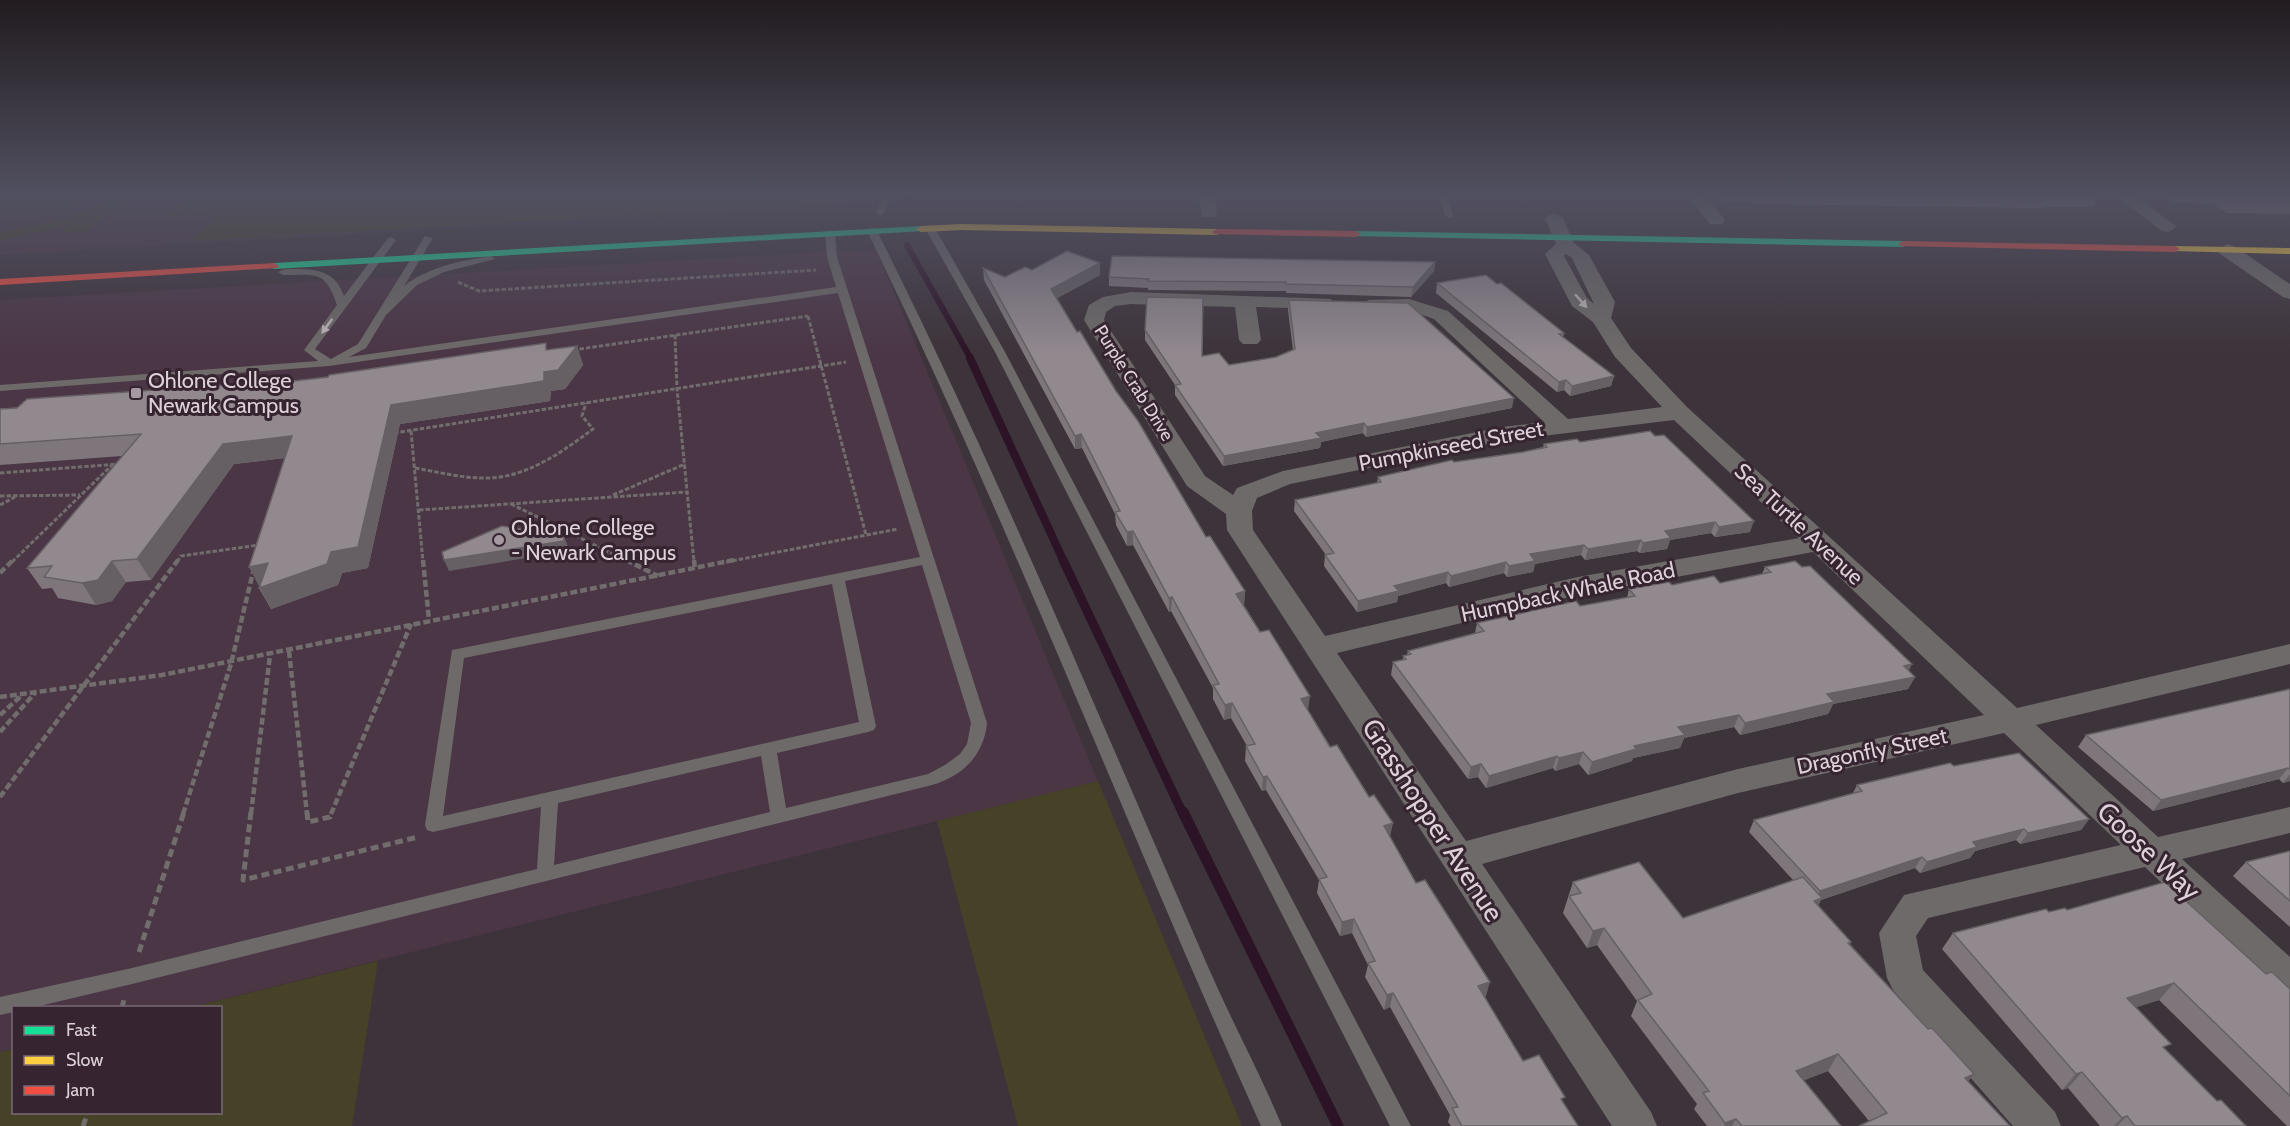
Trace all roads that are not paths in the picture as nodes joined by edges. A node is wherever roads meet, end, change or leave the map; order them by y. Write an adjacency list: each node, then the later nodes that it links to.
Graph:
1 (384, 249): 13 (lane)
2 (424, 249): 12 (lane)
3 (594, 249): 10 (main road)
4 (832, 249): 16 (lane)
5 (881, 249): 42 (lane)
6 (942, 249): 43 (lane)
7 (1559, 249): 24 (street, Sea Turtle Avenue)
8 (2234, 249): 17 (street)
9 (2271, 249): 11 (main road)
10 (562, 250): 12 (main road); 20 (lane)
11 (2290, 251)
12 (415, 258): 13 (main road); 20 (lane)
13 (373, 261): 14 (main road); 19 (lane)
14 (209, 270): 15 (main road); 19 (lane)
15 (0, 282)
16 (842, 289): 22 (lane); 28 (lane)
17 (2290, 293)
18 (1245, 302): 21 (street); 25 (street, Purple Crab Drive); 26 (street, Purple Crab Drive)
19 (342, 304): 22 (lane, one-way to 22)
20 (380, 315): 22 (lane)
21 (1250, 340)
22 (329, 363): 23 (lane)
23 (0, 388)
24 (1679, 412): 25 (street, Pumpkinseed Street); 27 (street, Sea Turtle Avenue)
25 (1562, 426): 26 (street, Pumpkinseed Street)
26 (1239, 511): 30 (street, Grasshopper Avenue)
27 (1820, 543): 30 (street, Humpback Whale Road); 32 (street, Sea Turtle Avenue)
28 (928, 560): 29 (lane); 35 (lane)
29 (838, 578): 33 (lane); 34 (lane)
30 (1319, 647): 38 (street, Grasshopper Avenue)
31 (2290, 654): 32 (street, Dragonfly Street)
32 (2008, 721): 37 (street, Goose Way); 38 (street, Dragonfly Street)
33 (768, 748): 34 (lane); 35 (lane)
34 (550, 798): 39 (lane)
35 (779, 817): 39 (lane)
36 (2290, 820): 37 (street)
37 (2150, 853): 40 (street, Goose Way); 45 (street)
38 (1457, 857): 44 (street, Grasshopper Avenue)
39 (545, 874): 41 (lane)
40 (2290, 981)
41 (0, 1006)
42 (1272, 1126)
43 (1401, 1126)
44 (1636, 1126)
45 (2040, 1126)

